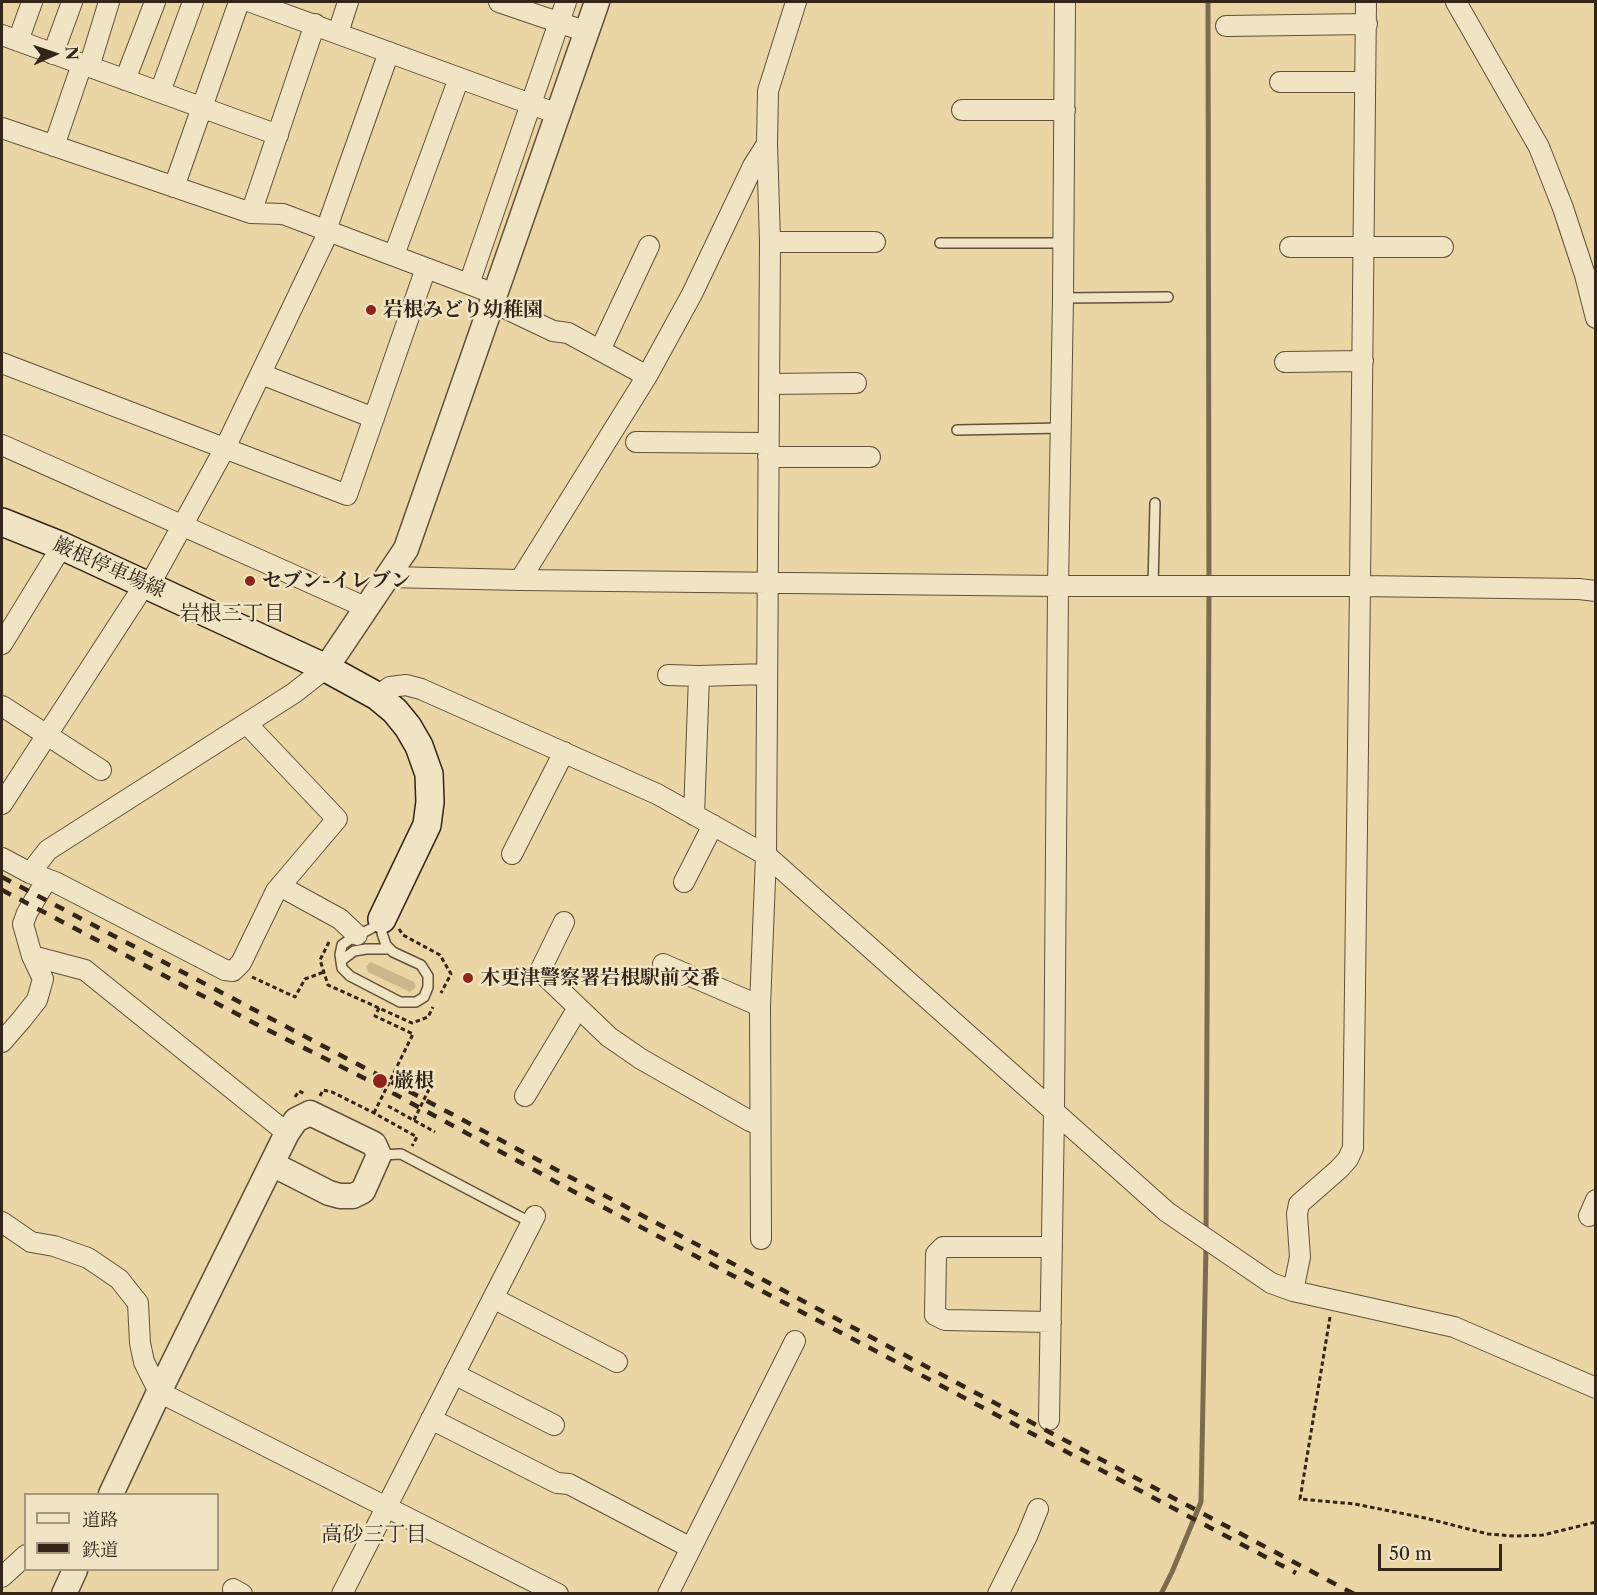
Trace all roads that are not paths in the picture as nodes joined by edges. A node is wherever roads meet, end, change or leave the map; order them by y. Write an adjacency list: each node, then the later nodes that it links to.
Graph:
1 (32, 2): 22 (street)
2 (72, 2): 24 (street)
3 (109, 2): 25 (street)
4 (155, 2): 27 (street)
5 (193, 2): 30 (street)
6 (239, 2): 32 (street)
7 (251, 2): 17 (street)
8 (348, 2): 21 (street)
9 (500, 2): 16 (street)
10 (566, 2): 16 (street)
11 (597, 2): 20 (street)
12 (796, 2): 38 (street)
13 (1065, 2): 34 (street)
14 (1366, 2): 18 (street)
15 (1456, 2): 57 (street)
16 (559, 22): 20 (street); 31 (street)
17 (315, 24): 21 (street); 37 (street)
18 (1366, 24): 19 (street); 29 (street)
19 (1226, 26)
20 (587, 32): 35 (street)
21 (338, 33): 23 (street)
22 (10, 38): 24 (street)
23 (389, 52): 26 (street); 42 (street)
24 (53, 54): 25 (street)
25 (86, 65): 27 (street); 39 (street)
26 (459, 78): 31 (street); 51 (street)
27 (125, 80): 30 (street)
28 (1280, 82): 29 (street)
29 (1365, 82): 48 (street)
30 (160, 92): 32 (street)
31 (531, 104): 35 (street); 53 (street)
32 (202, 107): 37 (street); 40 (street)
33 (962, 110): 34 (street)
34 (1065, 110): 46 (street)
35 (558, 114): 55 (street)
36 (2, 128): 39 (street)
37 (278, 135): 41 (street)
38 (767, 144): 43 (street); 63 (street)
39 (54, 146): 40 (street)
40 (174, 187): 41 (street)
41 (251, 213): 42 (street)
42 (327, 231): 51 (street); 62 (street)
43 (770, 242): 44 (street); 65 (street)
44 (875, 242)
45 (940, 243): 46 (lane)
46 (1064, 243): 56 (street)
47 (649, 246): 58 (street)
48 (1364, 246): 49 (street); 50 (street); 59 (street)
49 (1290, 247)
50 (1443, 247)
51 (394, 255): 52 (street)
52 (426, 268): 53 (street); 66 (street)
53 (469, 284): 55 (street)
54 (1168, 297): 56 (lane)
55 (494, 298): 58 (street); 78 (street)
56 (1064, 298): 67 (street)
57 (1596, 318)
58 (600, 350): 63 (street)
59 (1363, 361): 60 (street); 84 (street)
60 (1285, 362)
61 (2, 363): 71 (street)
62 (261, 374): 66 (street); 71 (street)
63 (647, 376): 79 (street)
64 (856, 383): 65 (street)
65 (769, 384): 72 (street)
66 (374, 418): 71 (street)
67 (1062, 428): 68 (lane); 82 (street)
68 (957, 430)
69 (636, 442): 72 (street)
70 (2, 445): 76 (street)
71 (225, 448): 76 (street)
72 (768, 450): 73 (street); 80 (street)
73 (870, 457)
74 (1155, 503): 83 (lane)
75 (2, 522): 77 (main road, 巌根停車場線)
76 (182, 527): 81 (street); 86 (street)
77 (62, 546): 81 (main road, 巌根停車場線); 87 (street)
78 (388, 577): 79 (street); 86 (street)
79 (520, 580): 80 (street)
80 (767, 582): 82 (street); 89 (street)
81 (147, 585): 88 (main road, 巌根停車場線); 95 (street)
82 (1058, 586): 83 (street); 118 (street)
83 (1153, 586): 84 (street)
84 (1360, 586): 85 (street); 127 (street)
85 (1596, 591)
86 (367, 608): 88 (street)
87 (2, 644)
88 (326, 668): 92 (main road, 巌根停車場線); 94 (street)
89 (767, 674): 91 (street); 102 (street)
90 (668, 675): 91 (street)
91 (699, 676): 99 (street)
92 (377, 696): 96 (street); 107 (main road, 巌根停車場線)
93 (2, 706): 95 (street)
94 (247, 724): 104 (street); 106 (street)
95 (46, 735): 97 (street); 98 (street)
96 (564, 752): 99 (street); 101 (street)
97 (101, 770)
98 (2, 804)
99 (694, 815): 100 (street)
100 (713, 825): 102 (street); 105 (street)
101 (512, 854)
102 (766, 855): 114 (street); 118 (street)
103 (2, 858): 104 (street)
104 (39, 876): 106 (street); 111 (street)
105 (684, 882)
106 (280, 886): 109 (street)
107 (382, 919): 109 (lane); 110 (lane)
108 (564, 922): 115 (street)
109 (357, 935): 112 (lane)
110 (390, 949): 112 (lane); 112 (lane)
111 (32, 956): 116 (street); 120 (street)
112 (341, 961)
113 (663, 964): 114 (street)
114 (760, 1006): 119 (street)
115 (578, 1008): 117 (street); 119 (street)
116 (2, 1041)
117 (525, 1096)
118 (1054, 1113): 126 (street); 127 (street)
119 (760, 1125): 125 (street)
120 (287, 1133): 121 (street); 122 (street)
121 (380, 1155): 122 (street); 123 (lane)
122 (272, 1164): 134 (street)
123 (533, 1219): 128 (street)
124 (2, 1222): 134 (street)
125 (761, 1239)
126 (1052, 1247): 129 (street); 129 (street)
127 (1293, 1291): 133 (street)
128 (493, 1298): 131 (street); 132 (street)
129 (1051, 1322): 136 (street)
130 (795, 1341): 141 (street)
131 (617, 1362)
132 (454, 1374): 135 (street); 137 (street)
133 (1596, 1388)
134 (159, 1392): 138 (street); 139 (street)
135 (431, 1419): 139 (street); 141 (street)
136 (1049, 1420)
137 (554, 1425)
138 (111, 1493)
139 (386, 1506): 146 (street); 147 (street)
140 (1038, 1509): 149 (street)
141 (691, 1548): 148 (street)
142 (24, 1557): 144 (street)
143 (74, 1571): 145 (street)
144 (2, 1577)
145 (64, 1593)
146 (342, 1593)
147 (558, 1593)
148 (668, 1593)
149 (998, 1593)

